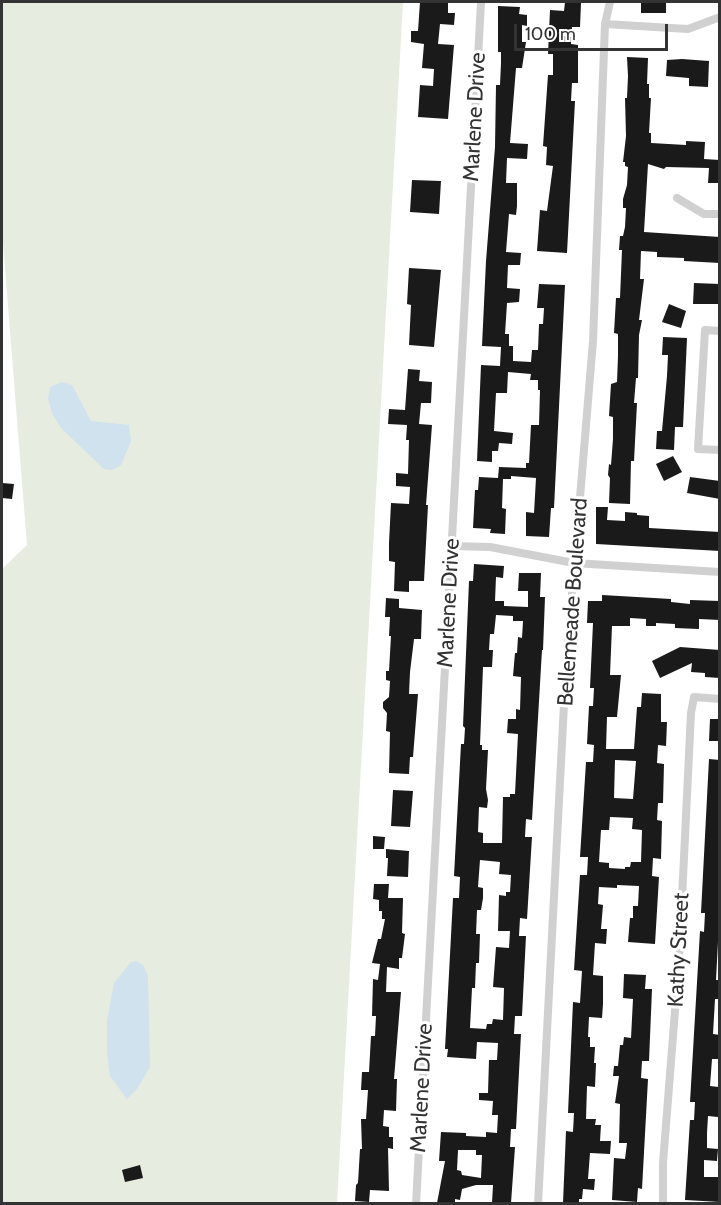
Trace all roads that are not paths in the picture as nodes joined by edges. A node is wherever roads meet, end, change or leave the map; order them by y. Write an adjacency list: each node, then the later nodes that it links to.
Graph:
1 (481, 2): 9 (street, Marlene Drive)
2 (610, 2): 4 (street, Bellemeade Boulevard)
3 (720, 17): 4 (street)
4 (605, 24): 10 (street, Bellemeade Boulevard)
5 (677, 198): 6 (street)
6 (720, 214)
7 (720, 331): 8 (street)
8 (720, 450)
9 (452, 546): 10 (street); 13 (street, Marlene Drive)
10 (574, 563): 11 (street); 14 (street, Bellemeade Boulevard)
11 (720, 572)
12 (720, 699): 15 (street, Kathy Street)
13 (416, 1203)
14 (538, 1203)
15 (663, 1203)

